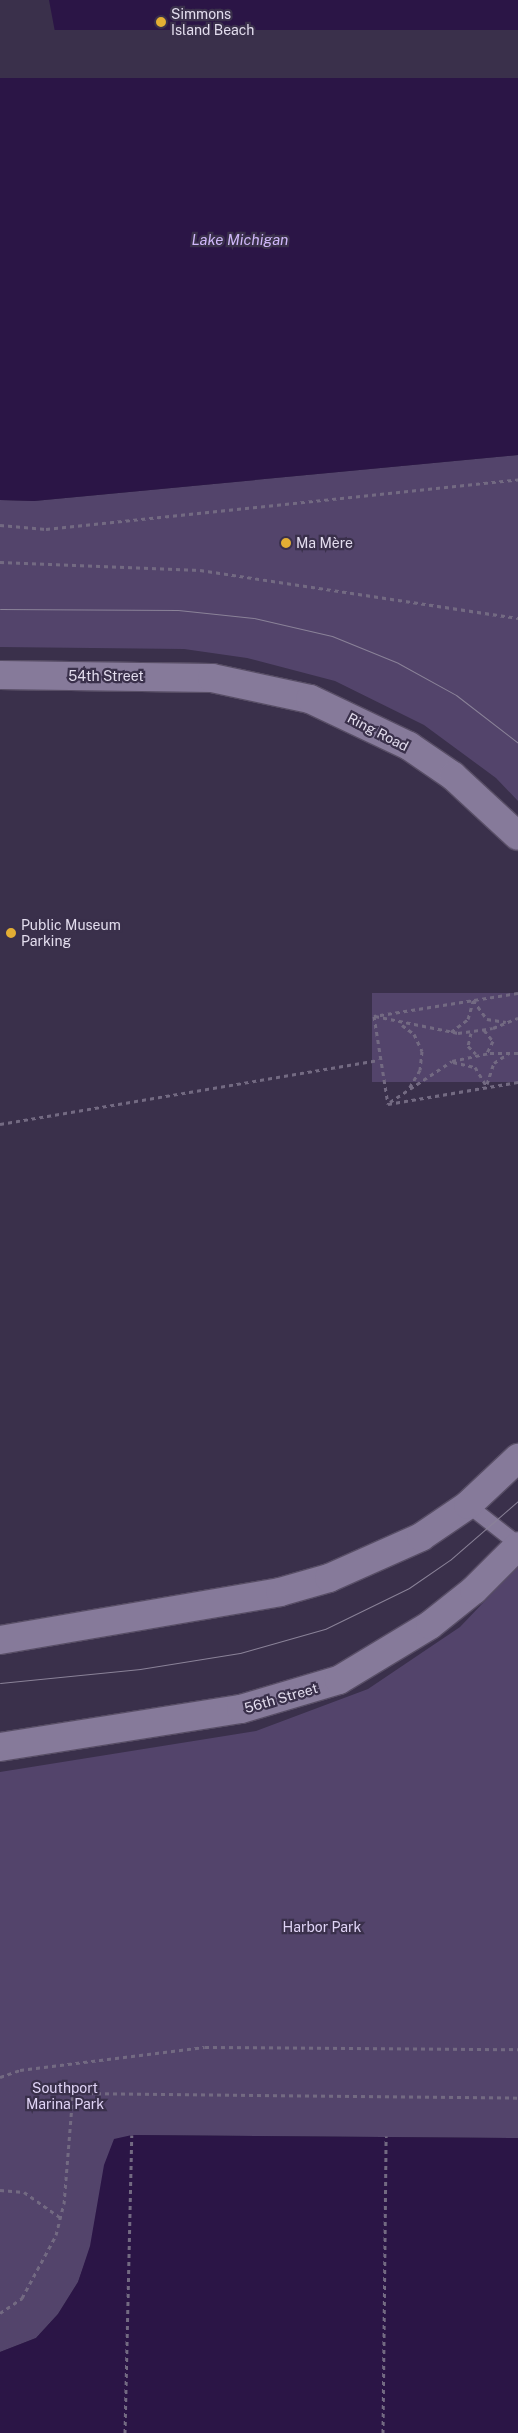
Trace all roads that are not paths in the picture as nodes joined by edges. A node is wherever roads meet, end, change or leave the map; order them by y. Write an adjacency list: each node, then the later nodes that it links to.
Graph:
1 (0, 675): 2 (street, 54th Street)
2 (212, 678): 3 (street, Ring Road)
3 (518, 836)
4 (518, 1458): 5 (street)
5 (468, 1505): 6 (lane); 7 (street)
6 (518, 1545): 8 (street, 56th Street)
7 (0, 1640)
8 (0, 1747)

